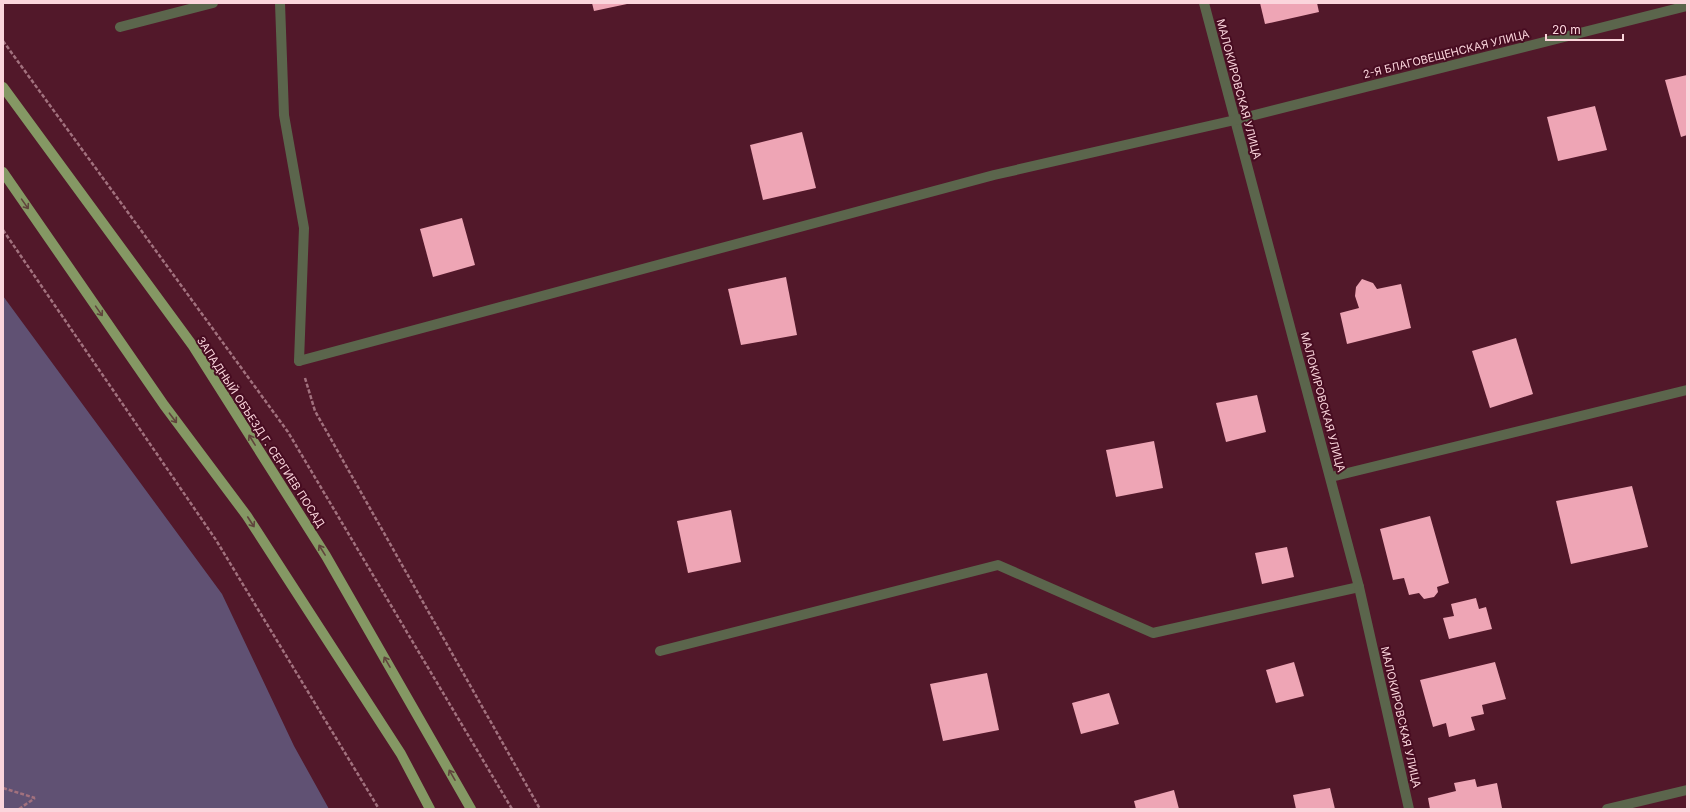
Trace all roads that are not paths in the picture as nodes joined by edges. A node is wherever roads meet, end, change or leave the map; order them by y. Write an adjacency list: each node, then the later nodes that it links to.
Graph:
1 (213, 3): 5 (street)
2 (280, 3): 8 (street, 2-Я БЛАГОВЕЩЕНСКАЯ УЛИЦА)
3 (1204, 3): 8 (street, МАЛОКИРОВСКАЯ УЛИЦА)
4 (1687, 6): 8 (street, 2-Я БЛАГОВЕЩЕНСКАЯ УЛИЦА)
5 (181, 7): 6 (street)
6 (120, 27)
7 (3, 87): 16 (main road, ЗАПАДНЫЙ ОБЪЕЗД Г. СЕРГИЕВ ПОСАД, one-way to 7)
8 (1234, 120): 11 (street, МАЛОКИРОВСКАЯ УЛИЦА)
9 (3, 172): 15 (main road, one-way to 15)
10 (1687, 390): 11 (street)
11 (1331, 478): 12 (street, МАЛОКИРОВСКАЯ УЛИЦА)
12 (1359, 587): 13 (street); 17 (street, МАЛОКИРОВСКАЯ УЛИЦА)
13 (660, 651)
14 (1687, 790): 18 (street)
15 (430, 809)
16 (471, 809)
17 (1409, 809)
18 (1607, 809)

